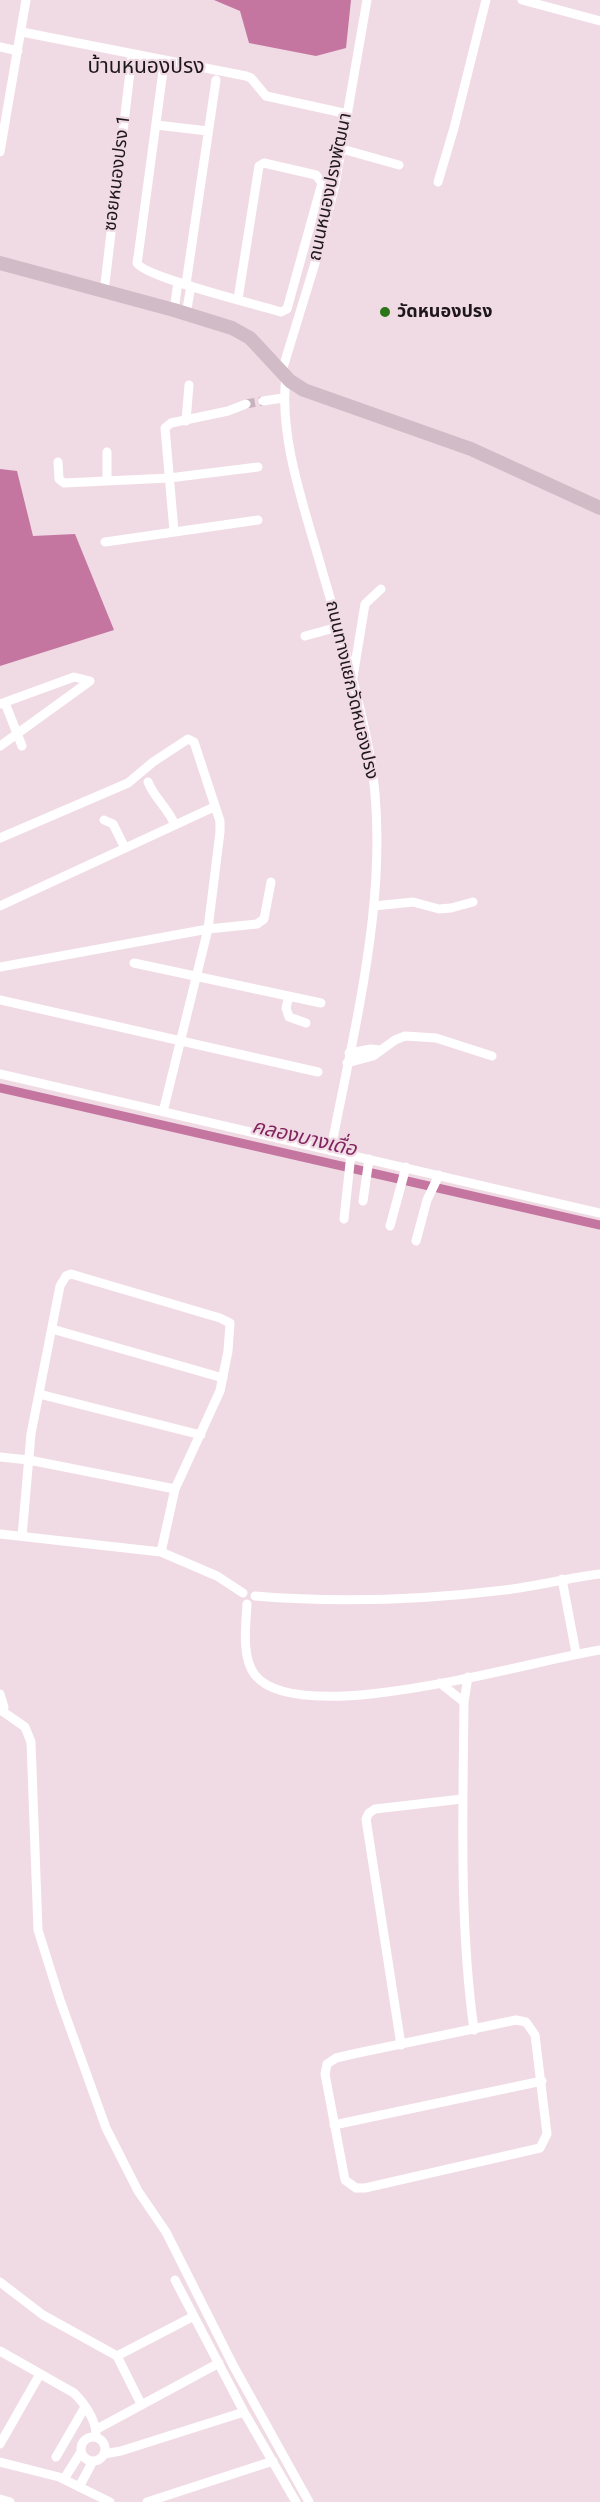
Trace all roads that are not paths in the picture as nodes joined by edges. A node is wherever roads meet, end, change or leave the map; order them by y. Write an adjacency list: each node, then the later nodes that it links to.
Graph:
1 (26, 0): 6 (street)
2 (367, 0): 12 (street, ถนนหนองปรงพัฒนา)
3 (486, 0): 19 (street)
4 (522, 0): 5 (street)
5 (600, 21)
6 (22, 32): 8 (street); 9 (street)
7 (0, 47): 8 (street)
8 (18, 51): 15 (street)
9 (132, 55): 12 (street); 22 (street, ซอยหนองปรง 1)
10 (163, 71): 13 (street)
11 (216, 80): 14 (street)
12 (348, 114): 16 (street, ถนนหนองปรงพัฒนา)
13 (156, 125): 14 (street); 21 (street)
14 (208, 131): 21 (street)
15 (2, 135): 17 (street)
16 (342, 149): 18 (street); 25 (street, ถนนหนองปรงพัฒนา)
17 (0, 152)
18 (399, 165)
19 (438, 182)
20 (0, 263): 22 (street)
21 (185, 284): 23 (street); 24 (street)
22 (104, 292): 24 (street)
23 (238, 299): 23 (street)
24 (180, 312): 25 (street)
25 (284, 374): 27 (street, ถนนทางแยกวัดหนองปรง); 36 (street)
26 (189, 385): 30 (street)
27 (280, 398): 28 (street); 41 (street, ถนนทางแยกวัดหนองปรง)
28 (263, 401)
29 (246, 404): 30 (street)
30 (186, 421): 34 (street)
31 (107, 452): 35 (street)
32 (58, 462): 35 (street)
33 (258, 467): 34 (street)
34 (169, 478): 35 (street); 38 (street)
35 (107, 481)
36 (600, 508)
37 (258, 520): 38 (street)
38 (174, 531): 39 (street)
39 (105, 542)
40 (381, 589): 43 (street)
41 (334, 628): 42 (street); 43 (street, ถนนทางแยกวัดหนองปรง)
42 (305, 636)
43 (352, 680): 57 (street, ถนนทางแยกวัดหนองปรง)
44 (3, 704): 45 (street); 45 (street)
45 (17, 734): 46 (street); 47 (street)
46 (0, 746)
47 (22, 746)
48 (148, 782): 51 (street)
49 (214, 807): 51 (street); 52 (street); 58 (street)
50 (104, 820): 53 (street)
51 (175, 825): 53 (street)
52 (0, 838)
53 (125, 848): 56 (street)
54 (271, 882): 58 (street)
55 (473, 902): 57 (street)
56 (0, 906)
57 (374, 906): 68 (street, ถนนทางแยกวัดหนองปรง)
58 (208, 929): 60 (street); 61 (street)
59 (134, 963): 61 (street)
60 (0, 966)
61 (196, 976): 62 (street); 66 (street)
62 (289, 996): 64 (street); 65 (street)
63 (0, 1000): 66 (street)
64 (321, 1003)
65 (306, 1023)
66 (180, 1040): 69 (street); 71 (street)
67 (492, 1056): 68 (street)
68 (348, 1058): 72 (street, ถนนทางแยกวัดหนองปรง)
69 (318, 1072)
70 (0, 1074): 71 (street)
71 (164, 1112): 72 (street)
72 (331, 1149): 73 (street)
73 (350, 1162): 74 (street); 79 (street)
74 (368, 1165): 75 (street); 77 (street)
75 (404, 1175): 76 (street); 80 (street)
76 (437, 1182): 78 (street); 81 (street)
77 (363, 1202)
78 (600, 1213)
79 (344, 1219)
80 (390, 1226)
81 (416, 1241)
82 (52, 1329): 83 (street); 83 (street); 84 (street)
83 (224, 1378): 85 (street)
84 (39, 1394): 85 (street); 87 (street)
85 (201, 1435): 88 (street)
86 (0, 1457): 87 (street)
87 (29, 1460): 88 (street); 90 (street)
88 (175, 1489): 91 (street)
89 (0, 1534): 90 (street)
90 (22, 1536): 91 (street)
91 (161, 1552): 94 (street)
92 (600, 1574): 93 (street)
93 (562, 1580): 95 (street); 98 (street)
94 (243, 1593): 95 (street); 96 (street)
95 (255, 1596): 96 (street)
96 (247, 1604): 100 (street)
97 (600, 1650): 98 (street)
98 (576, 1653): 99 (street)
99 (468, 1677): 100 (street); 102 (street)
100 (440, 1683): 102 (street)
101 (0, 1694): 103 (street)
102 (464, 1702): 104 (street)
103 (1, 1711): 134 (street)
104 (462, 1799): 105 (street); 106 (street)
105 (474, 2030): 106 (street); 107 (street)
106 (401, 2045): 108 (street)
107 (542, 2081): 108 (street); 108 (street)
108 (334, 2125)
109 (175, 2280): 111 (street)
110 (0, 2282): 113 (street)
111 (194, 2316): 113 (street); 114 (street)
112 (0, 2351): 115 (street)
113 (117, 2356): 116 (street)
114 (219, 2363): 116 (street); 118 (street)
115 (40, 2374): 117 (street); 120 (street)
116 (141, 2404): 119 (street)
117 (85, 2407): 119 (street); 123 (street)
118 (244, 2412): 122 (street); 124 (street)
119 (96, 2433): 121 (street); 122 (street)
120 (0, 2444)
121 (81, 2452): 126 (street); 127 (street)
122 (104, 2454): 126 (street)
123 (56, 2457)
124 (273, 2461): 132 (street); 133 (street)
125 (0, 2462): 127 (street)
126 (93, 2462): 128 (street)
127 (64, 2479): 128 (street)
128 (79, 2487): 131 (street)
129 (0, 2499): 130 (street)
130 (10, 2502)
131 (110, 2502)
132 (147, 2502)
133 (296, 2502)
134 (309, 2502)

